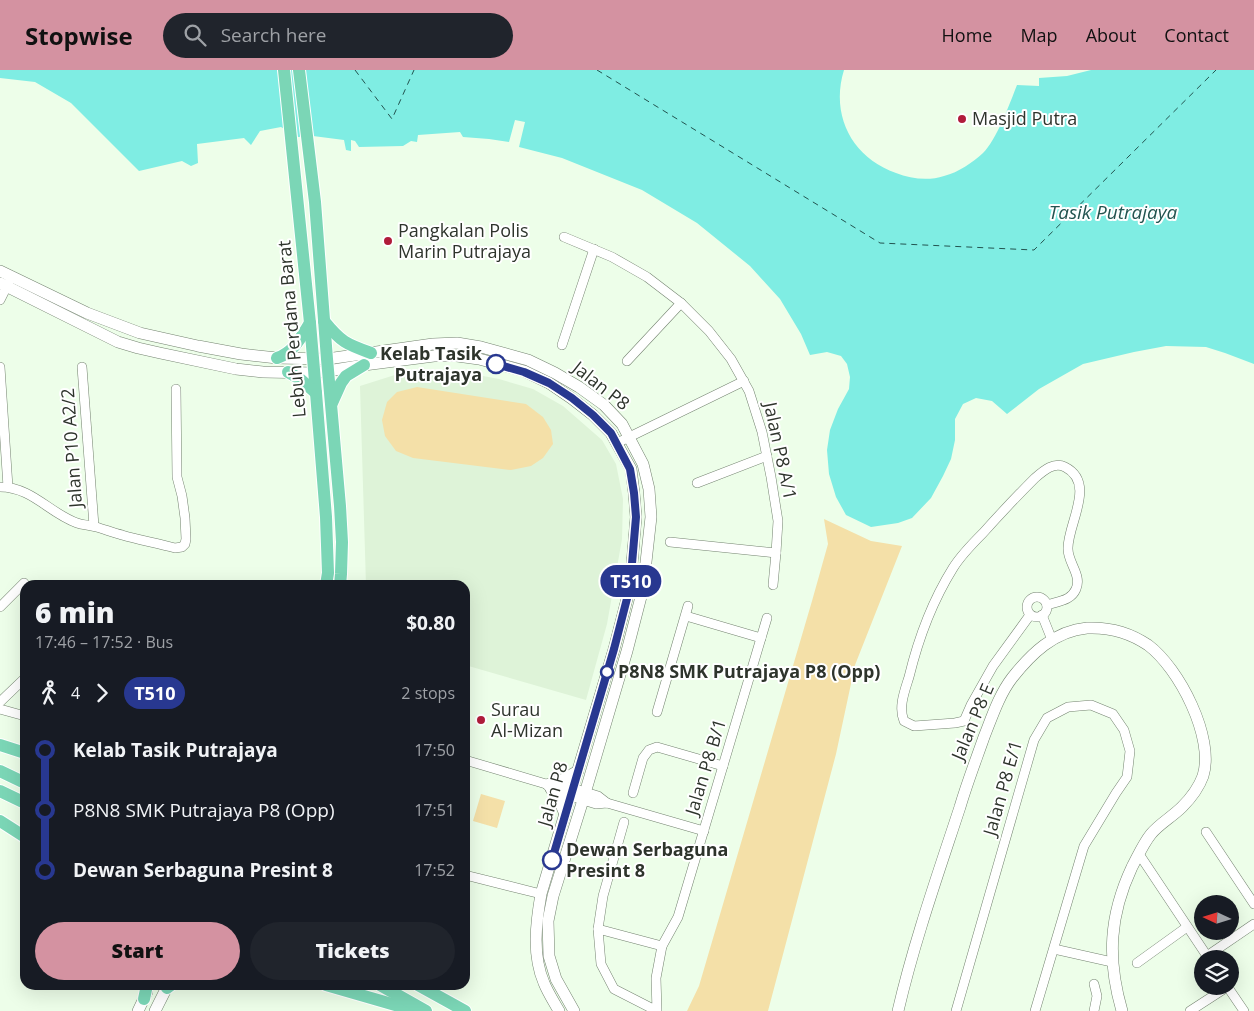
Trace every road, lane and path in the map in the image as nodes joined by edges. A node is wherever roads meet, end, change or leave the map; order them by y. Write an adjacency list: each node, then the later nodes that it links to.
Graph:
1 (284, 70): 10 (main road, Lebuh Perdana Barat)
2 (299, 70): 9 (main road, Lebuh Perdana Barat)
3 (564, 237): 4 (street, Jalan P8 A/1)
4 (594, 249): 8 (street, Jalan P8 A/1); 11 (street)
5 (0, 271): 6 (street)
6 (6, 282): 7 (street); 13 (street, Jalan P8); 20 (street, Jalan P8)
7 (0, 300)
8 (680, 303): 15 (street); 22 (street, Jalan P8 A/1)
9 (324, 321): 12 (main road); 16 (main road, Lebuh Perdana Barat)
10 (310, 323): 13 (main road); 14 (main road, Lebuh Perdana Barat)
11 (562, 345)
12 (371, 353): 16 (street, Jalan P8); 26 (street, Jalan P8)
13 (277, 358): 14 (street, Jalan P8)
14 (312, 359): 16 (street, Jalan P8); 21 (main road, Lebuh Perdana Barat)
15 (627, 361)
16 (328, 365): 17 (street, Jalan P8); 21 (street, Jalan P8); 25 (main road, Lebuh Perdana Barat)
17 (364, 365): 25 (main road); 27 (street, Jalan P8)
18 (0, 367): 30 (street)
19 (82, 367): 31 (street, Jalan P10 A2/2)
20 (288, 372): 21 (street, Jalan P8); 24 (main road)
21 (314, 373): 24 (main road, Lebuh Perdana Barat)
22 (744, 381): 26 (street); 28 (street, Jalan P8 A/1)
23 (176, 389): 31 (street)
24 (316, 393): 34 (main road, Lebuh Perdana Barat)
25 (332, 404): 35 (main road, Lebuh Perdana Barat)
26 (629, 437): 27 (street); 63 (street, Jalan P8)
27 (617, 443): 57 (street, Jalan P8)
28 (767, 456): 29 (street); 33 (street, Jalan P8 A/1)
29 (696, 483)
30 (4, 487): 31 (street)
31 (94, 526)
32 (670, 542): 33 (street)
33 (776, 553): 36 (street, Jalan P8 A/1)
34 (327, 580)
35 (340, 580)
36 (773, 585)
37 (20, 587): 40 (street)
38 (1047, 605): 41 (street); 41 (street); 42 (street)
39 (688, 606): 43 (street)
40 (0, 607)
41 (1030, 615): 42 (street)
42 (1042, 615): 46 (street)
43 (686, 616): 45 (street); 50 (street)
44 (767, 618): 45 (street, Jalan P8 B/1)
45 (761, 638): 55 (street, Jalan P8 B/1)
46 (1052, 640): 71 (street, Jalan P8 E); 102 (street, Jalan P8 E)
47 (20, 683): 48 (street)
48 (0, 702)
49 (0, 708): 51 (street)
50 (657, 712)
51 (20, 714)
52 (0, 745): 53 (main road)
53 (20, 752)
54 (470, 761): 59 (street)
55 (723, 766): 62 (street); 68 (street, Jalan P8 B/1)
56 (0, 771): 58 (main road)
57 (578, 771): 59 (street); 61 (street, Jalan P8)
58 (20, 781)
59 (550, 785): 61 (street); 65 (street)
60 (0, 791): 64 (main road)
61 (572, 792): 63 (street); 65 (street, Jalan P8)
62 (633, 793)
63 (584, 796): 68 (street); 100 (street, Jalan P8)
64 (20, 801)
65 (565, 814): 73 (street, Jalan P8)
66 (0, 821): 70 (main road)
67 (624, 822): 77 (street)
68 (704, 831): 78 (street, Jalan P8 B/1)
69 (1206, 832): 74 (street)
70 (20, 834)
71 (1139, 854): 76 (street); 82 (street, Jalan P8 E)
72 (470, 876): 73 (street)
73 (541, 894): 99 (street, Jalan P8)
74 (1254, 904)
75 (1254, 924): 81 (street)
76 (1188, 927): 80 (street); 83 (street)
77 (598, 929): 78 (street); 101 (street)
78 (662, 946): 101 (street, Jalan P8 B/1)
79 (1054, 949): 82 (street); 103 (street, Jalan P8 E/1); 104 (street, Jalan P8 E/1)
80 (1203, 950)
81 (1218, 950)
82 (1112, 962): 106 (street, Jalan P8 E)
83 (1137, 963)
84 (1094, 984): 105 (street)
85 (147, 990): 93 (main road)
86 (167, 990): 96 (street)
87 (343, 990): 97 (main road)
88 (389, 990): 98 (main road)
89 (427, 990): 94 (main road)
90 (440, 990): 94 (main road)
91 (1215, 995): 107 (street)
92 (1233, 995): 108 (street)
93 (144, 999): 95 (street)
94 (462, 1009)
95 (138, 1011)
96 (155, 1011)
97 (416, 1011)
98 (426, 1011)
99 (559, 1011)
100 (574, 1011)
101 (657, 1011)
102 (898, 1011)
103 (956, 1011)
104 (1035, 1011)
105 (1094, 1011)
106 (1122, 1011)
107 (1190, 1011)
108 (1244, 1011)

